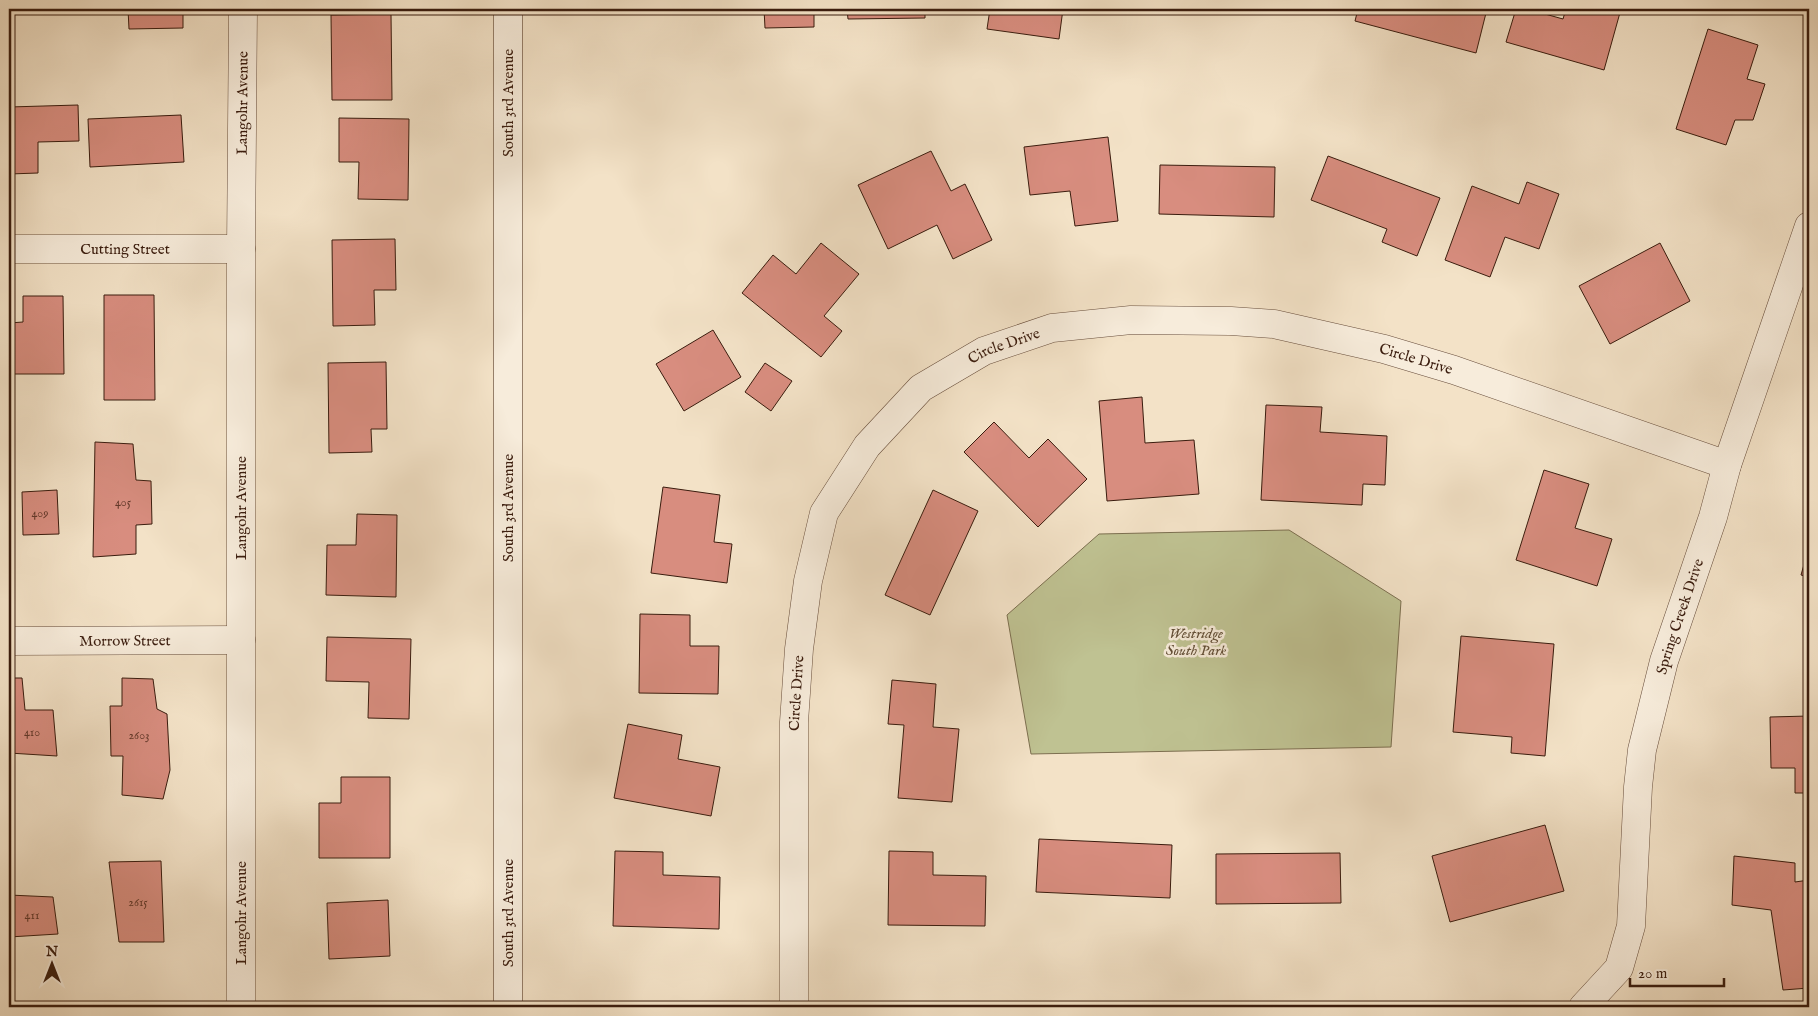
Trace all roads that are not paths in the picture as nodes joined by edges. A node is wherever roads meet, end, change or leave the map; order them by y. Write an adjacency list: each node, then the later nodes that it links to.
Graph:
1 (243, 9): 5 (street, Langohr Avenue)
2 (508, 9): 10 (street, South 3rd Avenue)
3 (1809, 226): 6 (street, Spring Creek Drive)
4 (9, 249): 5 (street, Cutting Street)
5 (241, 249): 8 (street, Langohr Avenue)
6 (1727, 465): 11 (street, Circle Drive); 12 (street, Spring Creek Drive)
7 (9, 640): 8 (street, Morrow Street)
8 (241, 640): 9 (street, Langohr Avenue)
9 (241, 1007)
10 (508, 1007)
11 (794, 1007)
12 (1583, 1007)

